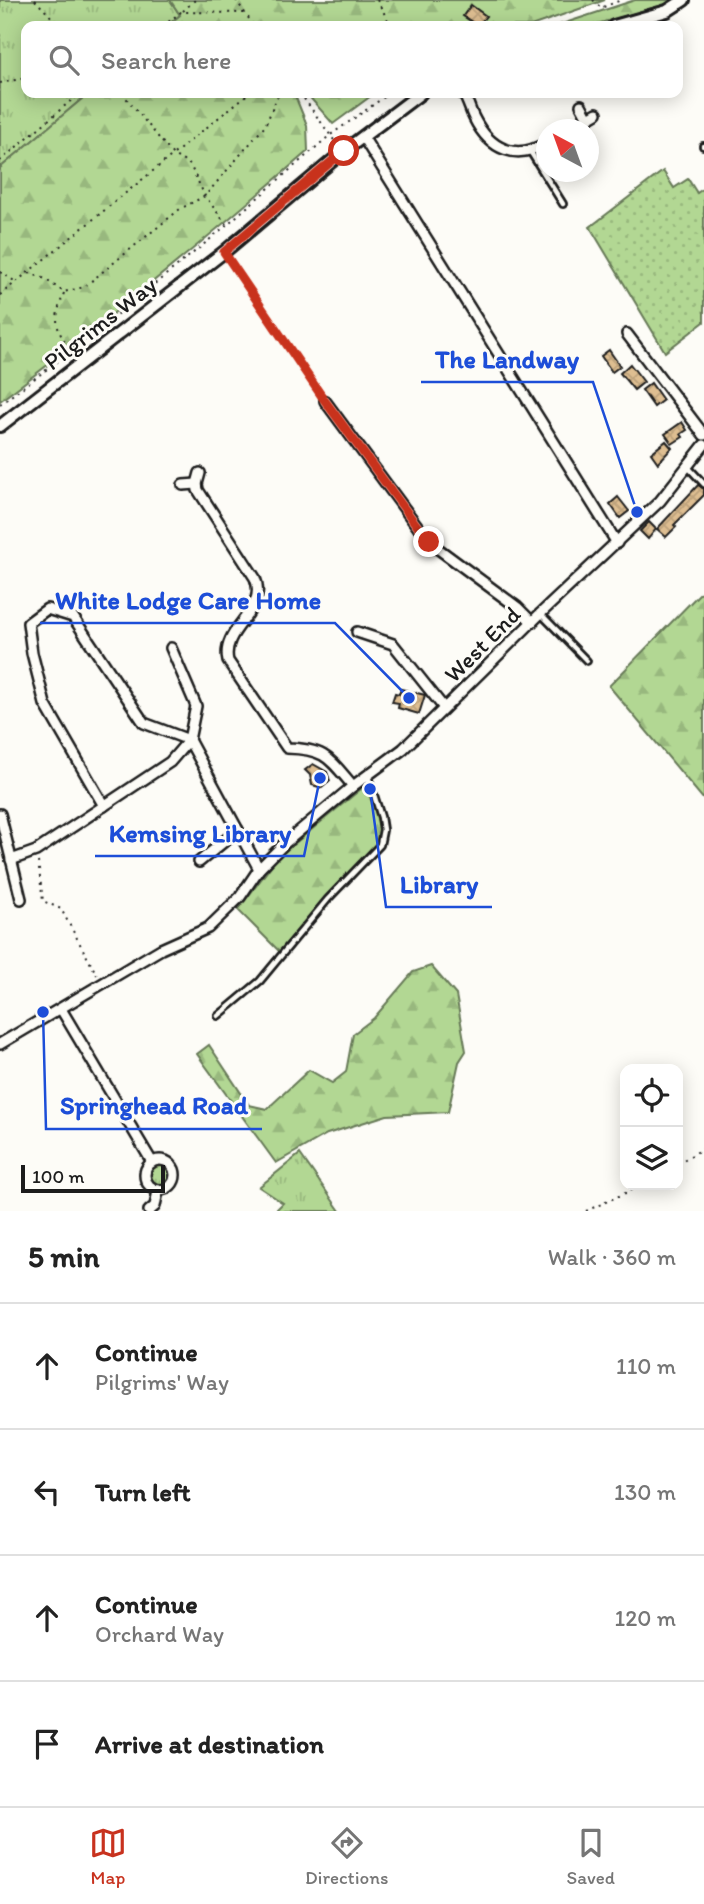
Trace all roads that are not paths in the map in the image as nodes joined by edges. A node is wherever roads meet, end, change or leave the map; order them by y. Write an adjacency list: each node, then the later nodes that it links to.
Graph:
1 (684, 0): 2 (street)
2 (632, 21)
3 (414, 98): 7 (street, Pilgrims Way)
4 (465, 98): 9 (street)
5 (581, 105): 6 (street)
6 (588, 119)
7 (363, 137): 13 (street, Pilgrims Way); 21 (street)
8 (536, 148): 9 (street)
9 (530, 151): 10 (lane)
10 (563, 204)
11 (627, 334): 14 (street)
12 (325, 401): 23 (street)
13 (0, 426)
14 (704, 435)
15 (704, 445): 16 (street, West End)
16 (688, 467): 19 (lane); 21 (street, West End)
17 (200, 473): 18 (street)
18 (197, 484): 20 (street); 30 (street)
19 (704, 484)
20 (183, 485)
21 (617, 543): 22 (street, West End)
22 (541, 613): 23 (street, West End); 26 (lane)
23 (532, 622): 27 (street, West End)
24 (357, 632): 27 (street)
25 (172, 648): 28 (street)
26 (587, 662)
27 (444, 708): 29 (street, West End)
28 (189, 740): 31 (street); 31 (street); 33 (street)
29 (368, 775): 30 (street, West End); 39 (lane)
30 (353, 786): 36 (street, West End)
31 (104, 806): 34 (street)
32 (0, 814): 34 (street)
33 (237, 830): 35 (street); 36 (street)
34 (11, 860): 37 (street)
35 (200, 862)
36 (259, 869): 38 (street, West End)
37 (21, 899)
38 (61, 1009): 40 (street, West End); 41 (street)
39 (218, 1016)
40 (0, 1044)
41 (152, 1162): 42 (street); 42 (street)
42 (158, 1191): 43 (street)
43 (149, 1211)

